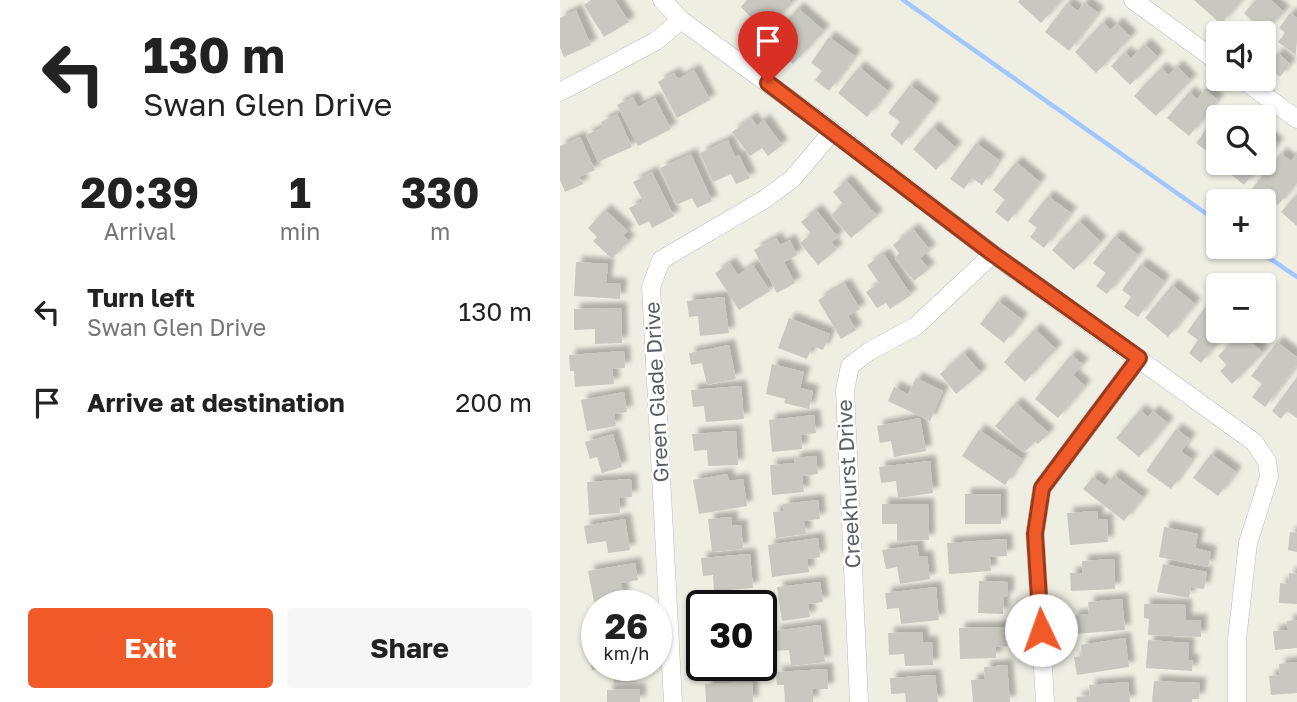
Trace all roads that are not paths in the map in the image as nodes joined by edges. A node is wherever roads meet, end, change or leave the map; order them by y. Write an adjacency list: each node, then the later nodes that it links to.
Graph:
1 (662, 0): 3 (street)
2 (1133, 0): 4 (street)
3 (681, 20): 6 (street); 8 (street)
4 (1206, 53)
5 (1258, 91): 7 (street)
6 (560, 92)
7 (1297, 119)
8 (833, 131): 9 (street); 11 (street, Green Glade Drive)
9 (993, 254): 10 (street); 12 (street, Creekhurst Drive)
10 (1139, 358): 13 (street); 14 (street)
11 (673, 702)
12 (859, 702)
13 (1045, 702)
14 (1237, 702)

